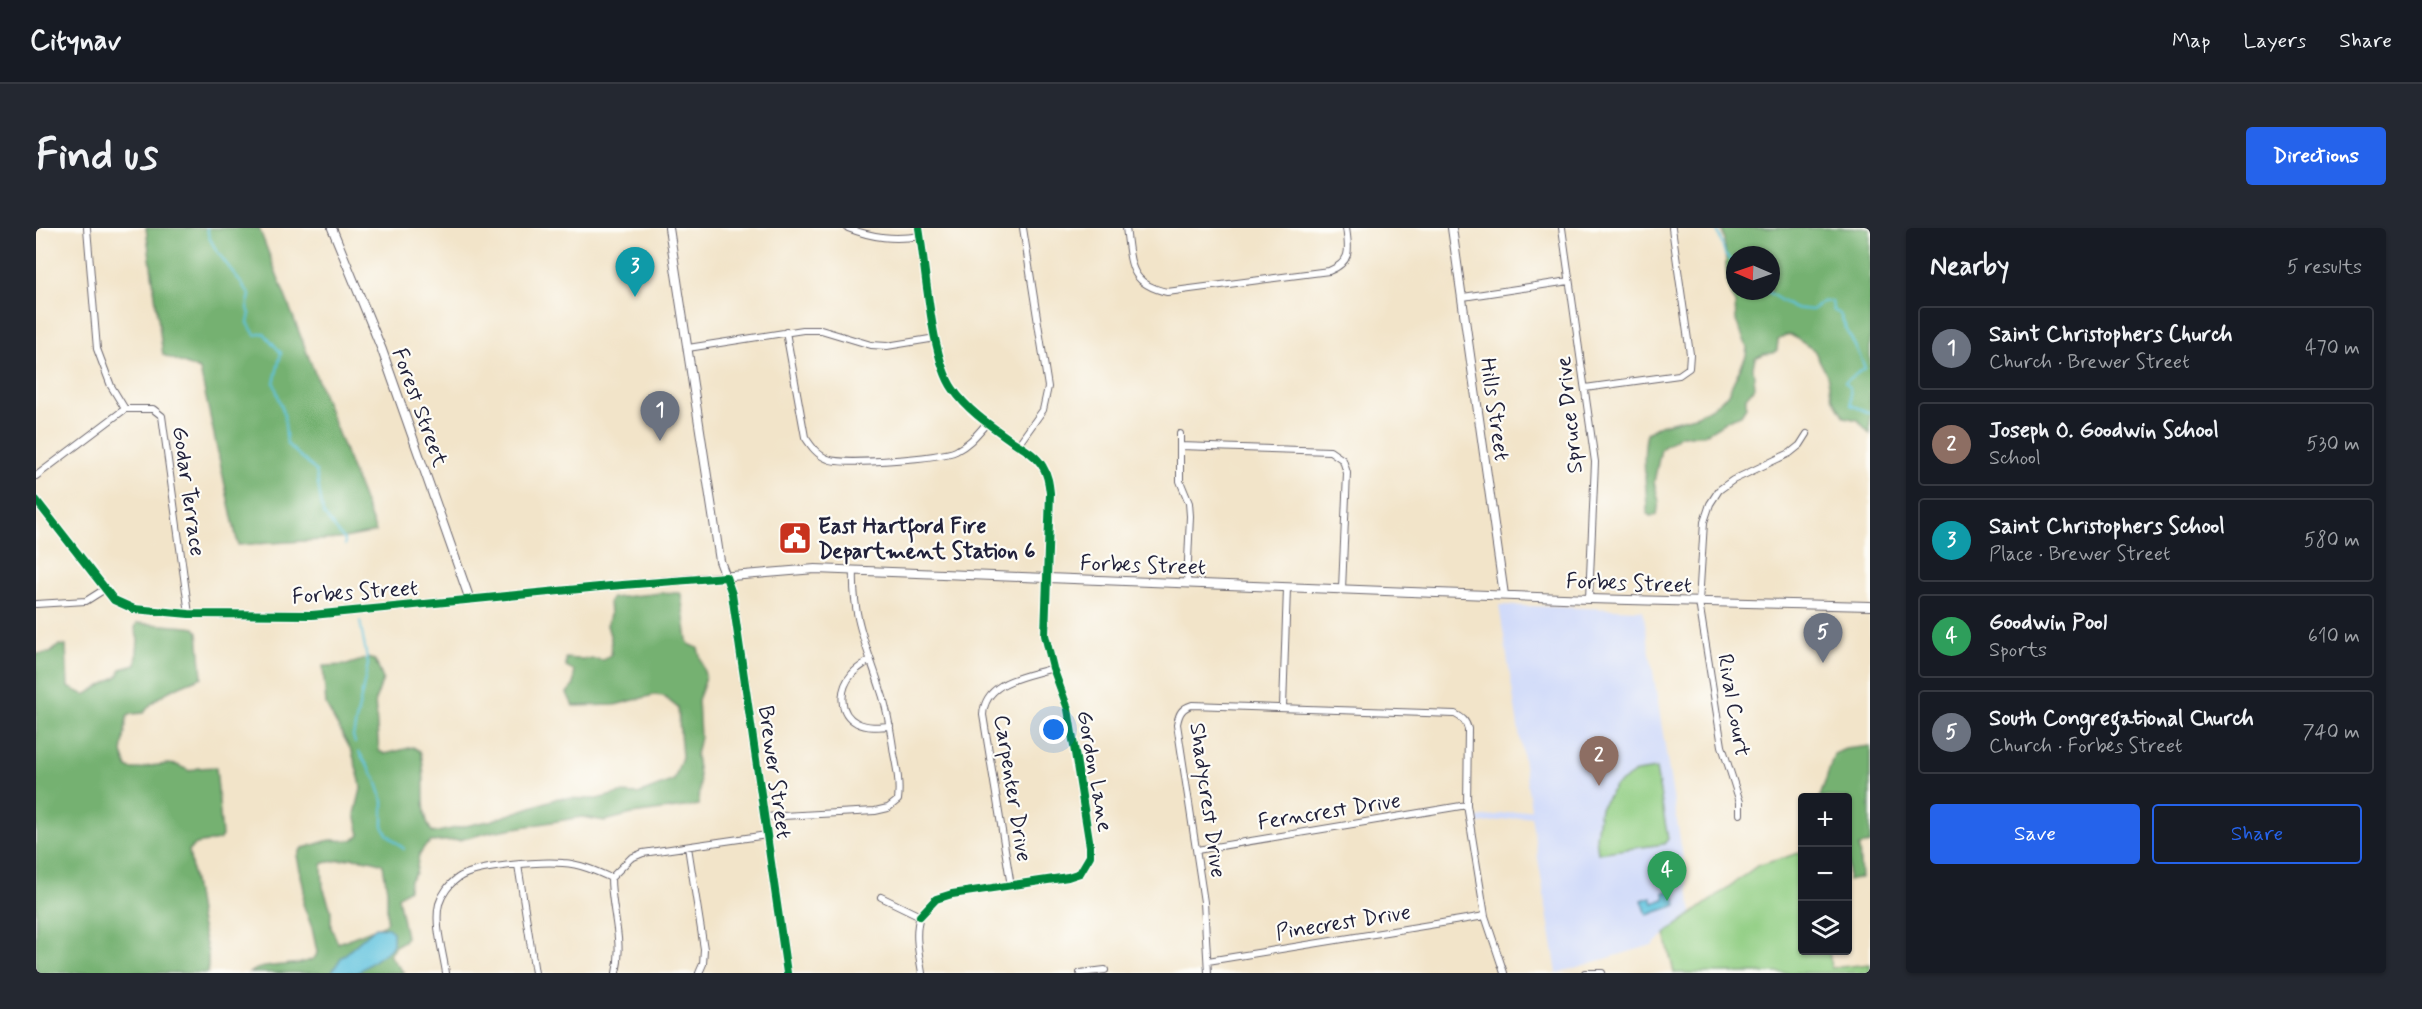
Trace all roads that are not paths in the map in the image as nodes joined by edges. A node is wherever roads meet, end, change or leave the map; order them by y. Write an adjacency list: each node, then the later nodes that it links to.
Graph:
1 (87, 228): 19 (street)
2 (332, 228): 36 (main road, Forest Street)
3 (670, 228): 17 (main road, Brewer Street)
4 (848, 228): 12 (street)
5 (919, 228): 12 (street, Gordon Lane)
6 (1023, 228): 23 (street)
7 (1126, 228): 8 (street)
8 (1346, 228)
9 (1452, 228): 14 (main road, Hills Street)
10 (1562, 228): 13 (street, Spruce Drive)
11 (1672, 228): 18 (street)
12 (921, 236): 16 (street, Gordon Lane)
13 (1569, 282): 14 (street); 18 (street, Spruce Drive)
14 (1463, 297): 34 (main road, Hills Street)
15 (786, 332): 16 (street); 17 (street); 20 (street)
16 (936, 338): 20 (street, Gordon Lane)
17 (688, 348): 28 (main road, Brewer Street)
18 (1585, 388): 35 (street, Spruce Drive)
19 (125, 409): 25 (street); 40 (street, Godar Terrace)
20 (987, 423): 23 (street, Gordon Lane)
21 (1180, 434): 24 (street)
22 (1807, 434): 37 (street, Rival Court)
23 (1018, 445): 29 (street, Gordon Lane)
24 (1180, 446): 30 (street); 33 (street)
25 (36, 476)
26 (36, 500): 32 (main road, Forbes Street)
27 (854, 570): 28 (main road, Forbes Street); 29 (main road, Forbes Street); 41 (street)
28 (726, 577): 36 (main road, Forbes Street); 47 (main road, Brewer Street)
29 (1047, 578): 30 (main road, Forbes Street); 42 (street, Gordon Lane)
30 (1187, 583): 31 (main road, Forbes Street)
31 (1287, 588): 33 (main road, Forbes Street); 43 (street)
32 (105, 589): 38 (street); 40 (main road, Forbes Street)
33 (1342, 589): 34 (main road, Forbes Street)
34 (1504, 595): 35 (main road, Forbes Street)
35 (1589, 599): 37 (main road, Forbes Street)
36 (470, 600): 40 (main road, Forbes Street)
37 (1699, 602): 39 (main road, Forbes Street); 46 (street, Rival Court)
38 (36, 604)
39 (1870, 606)
40 (189, 614)
41 (870, 660): 44 (street); 44 (street)
42 (1053, 668): 53 (street, Carpenter Drive); 53 (street, Gordon Lane)
43 (1283, 707): 45 (street); 50 (street, Shadycrest Drive)
44 (890, 726): 47 (street)
45 (1467, 805): 50 (street, Ferncrest Drive); 56 (street)
46 (1740, 814)
47 (764, 817): 48 (main road, Brewer Street)
48 (767, 835): 49 (street); 63 (main road, Brewer Street)
49 (688, 847): 52 (street); 62 (street)
50 (1197, 850): 57 (street, Shadycrest Drive)
51 (518, 865): 52 (street); 59 (street); 60 (street)
52 (611, 878): 61 (street)
53 (1011, 886): 55 (street, Gordon Lane)
54 (881, 897): 55 (street)
55 (920, 916): 64 (street)
56 (1485, 916): 57 (street, Pinecrest Drive); 67 (street)
57 (1208, 961): 66 (street, Shadycrest Drive)
58 (1105, 970): 65 (street)
59 (446, 973)
60 (535, 973)
61 (616, 973)
62 (699, 973)
63 (787, 973)
64 (922, 973)
65 (1080, 973)
66 (1208, 973)
67 (1504, 973)
68 (1585, 973): 69 (street)
69 (1602, 973)

